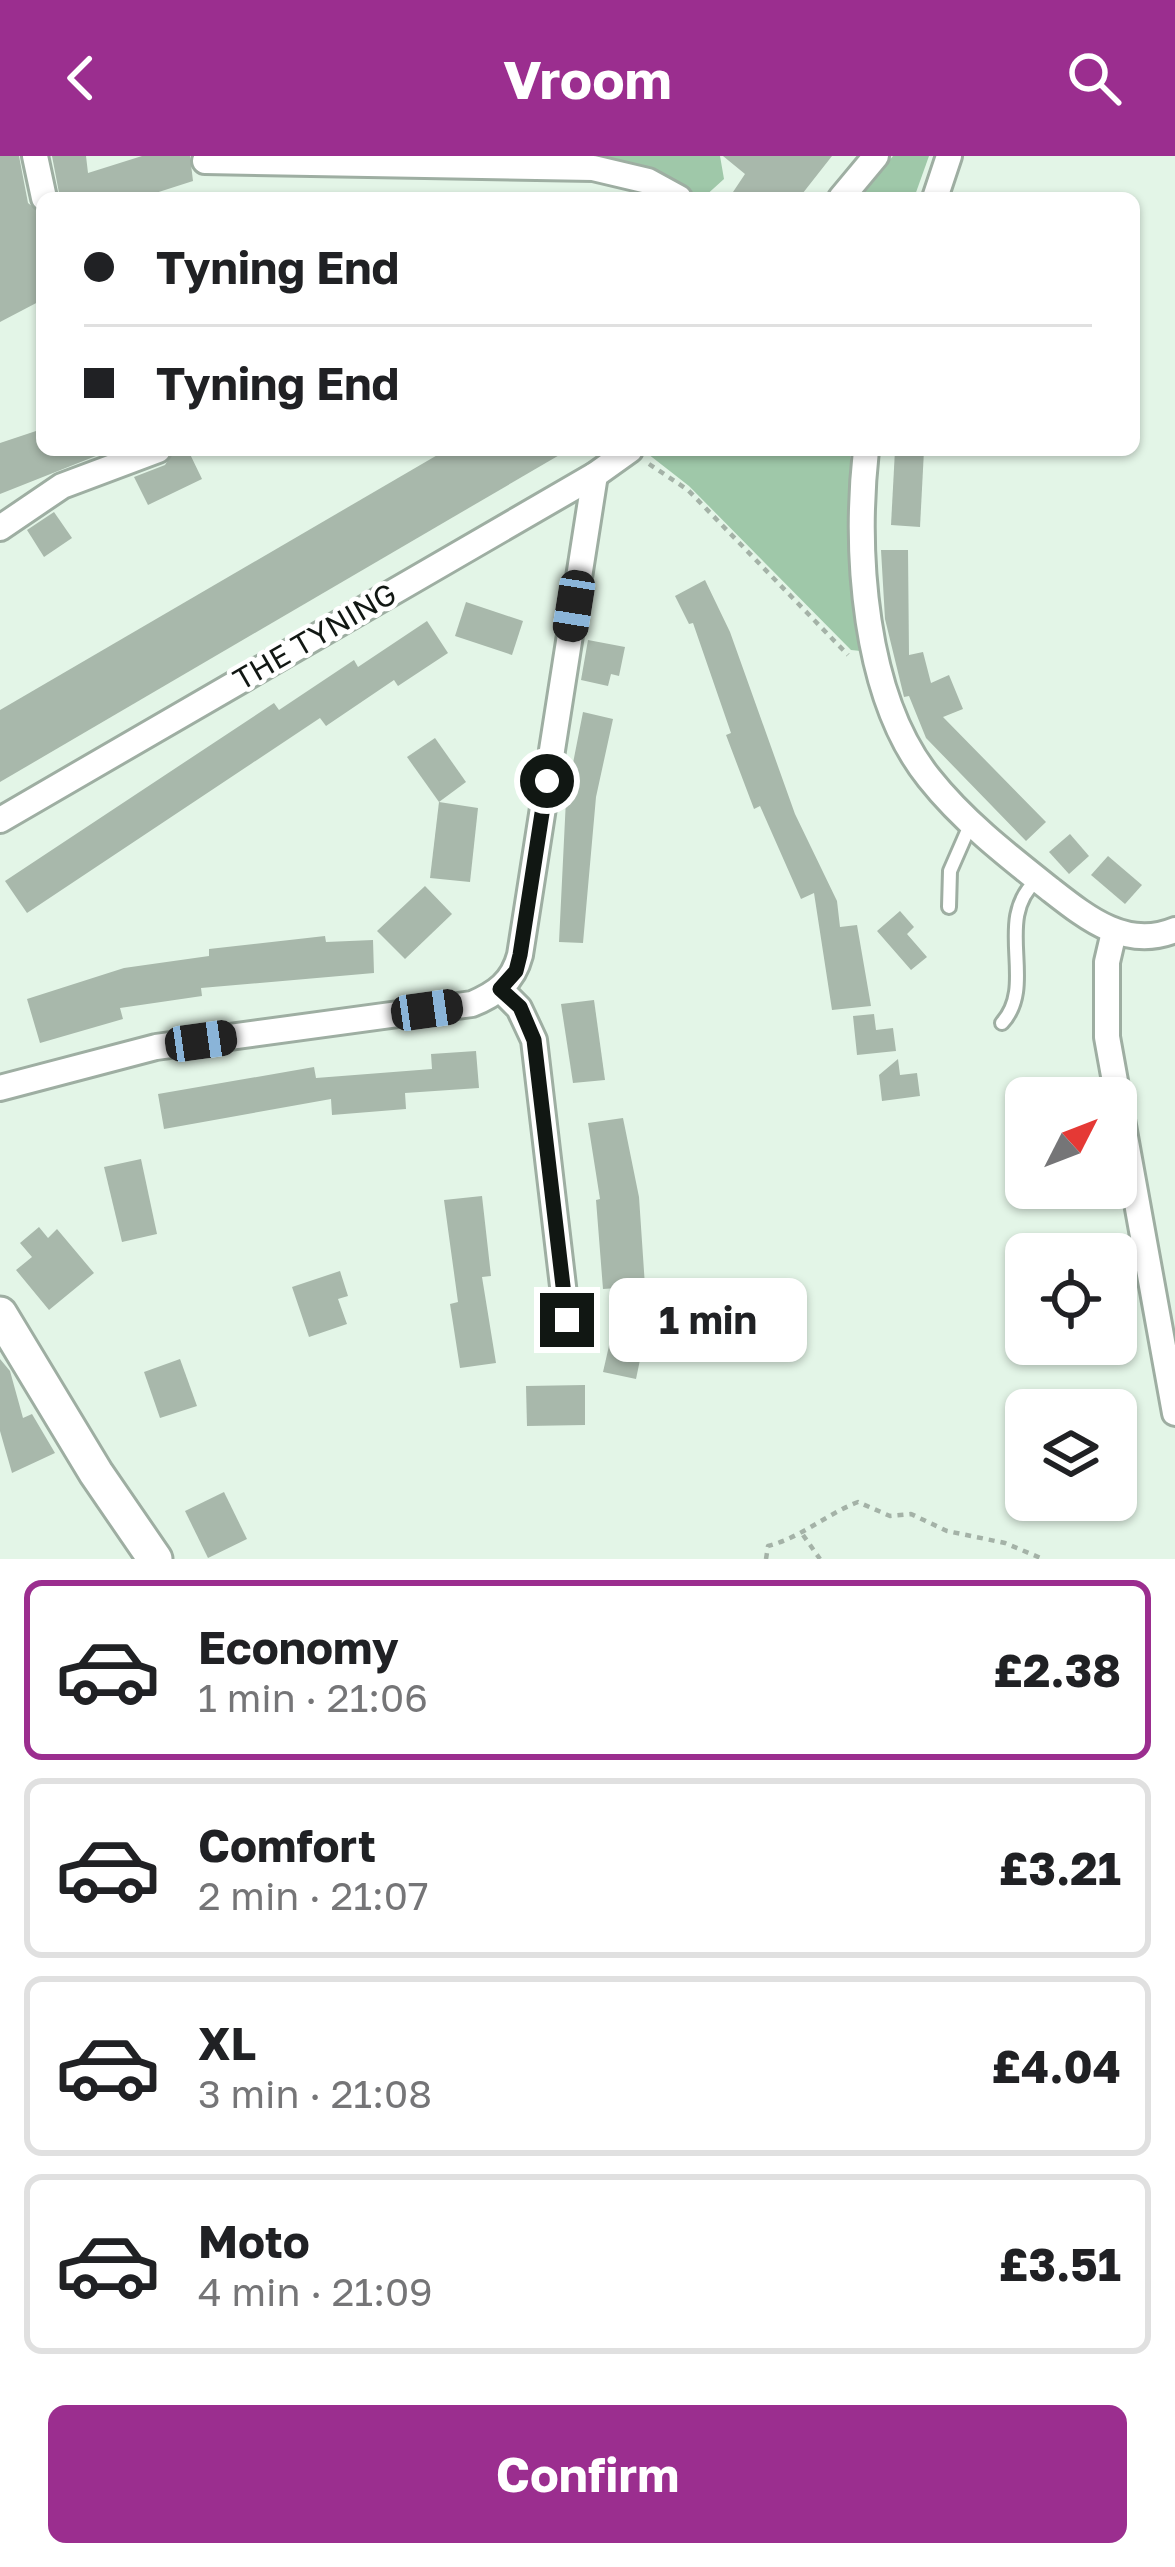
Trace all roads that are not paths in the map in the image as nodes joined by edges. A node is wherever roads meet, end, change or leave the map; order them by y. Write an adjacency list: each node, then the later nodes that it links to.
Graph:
1 (34, 156): 5 (street)
2 (876, 156): 7 (street)
3 (950, 156): 8 (street)
4 (205, 161): 6 (street)
5 (43, 192)
6 (668, 192)
7 (846, 192)
8 (937, 192)
9 (142, 456): 13 (street)
10 (621, 456): 12 (street, THE TYNING)
11 (866, 456): 15 (street)
12 (595, 475): 14 (street, THE TYNING); 20 (street)
13 (0, 528)
14 (0, 820)
15 (971, 822): 16 (street); 17 (lane)
16 (1038, 879): 19 (street); 21 (lane)
17 (949, 907)
18 (1175, 930): 19 (street)
19 (1114, 932): 25 (street)
20 (500, 989): 22 (street); 24 (street)
21 (1002, 1023)
22 (0, 1088)
23 (0, 1314): 26 (street)
24 (567, 1320)
25 (1175, 1413)
26 (155, 1559)

